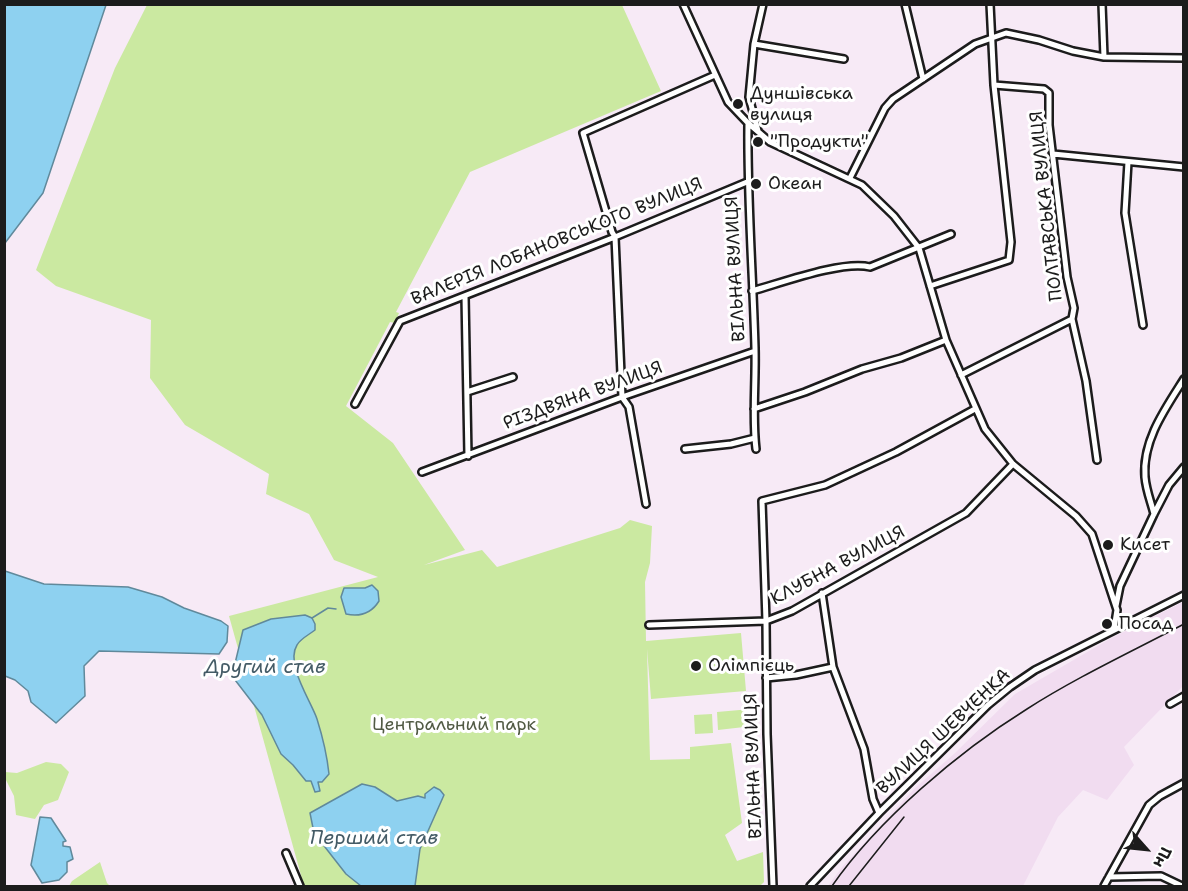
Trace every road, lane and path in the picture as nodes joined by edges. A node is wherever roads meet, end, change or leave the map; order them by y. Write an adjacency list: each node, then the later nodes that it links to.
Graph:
1 (683, 4): 11 (street)
2 (763, 4): 7 (street)
3 (905, 4): 12 (street)
4 (990, 4): 6 (street)
5 (1102, 4): 8 (street)
6 (991, 38): 8 (street); 12 (street); 13 (street)
7 (754, 44): 10 (street); 15 (street)
8 (1104, 57): 9 (street)
9 (1184, 58)
10 (844, 59)
11 (715, 75): 14 (street); 22 (street)
12 (923, 79): 19 (street)
13 (994, 85): 16 (street, ПОЛТАВСЬКА ВУЛИЦЯ); 24 (street)
14 (748, 123): 15 (street); 20 (street, ВІЛЬНА ВУЛИЦЯ)
15 (758, 131): 19 (street)
16 (1053, 154): 17 (street); 27 (street, ПОЛТАВСЬКА ВУЛИЦЯ)
17 (1128, 162): 18 (street); 28 (street)
18 (1184, 167)
19 (850, 178): 23 (street)
20 (747, 182): 22 (street, ВАЛЕРІЯ ЛОБАНОВСЬКОГО ВУЛИЦЯ); 25 (street, ВІЛЬНА ВУЛИЦЯ)
21 (951, 234): 23 (street)
22 (615, 237): 26 (street, ВАЛЕРІЯ ЛОБАНОВСЬКОГО ВУЛИЦЯ); 35 (street)
23 (918, 248): 24 (street); 25 (street)
24 (930, 286): 29 (street)
25 (752, 291): 30 (street, ВІЛЬНА ВУЛИЦЯ)
26 (465, 296): 34 (street); 36 (street, ВАЛЕРІЯ ЛОБАНОВСЬКОГО ВУЛИЦЯ)
27 (1072, 319): 31 (street, ПОЛТАВСЬКА ВУЛИЦЯ); 43 (street)
28 (1143, 325)
29 (946, 340): 31 (street); 37 (street)
30 (755, 351): 35 (street, РІЗДВЯНА ВУЛИЦЯ); 37 (street, ВІЛЬНА ВУЛИЦЯ)
31 (962, 375): 38 (street)
32 (513, 376): 34 (street)
33 (1184, 379): 48 (street)
34 (467, 392): 42 (street)
35 (622, 397): 42 (street, РІЗДВЯНА ВУЛИЦЯ); 47 (street)
36 (355, 405)
37 (754, 409): 39 (street, ВІЛЬНА ВУЛИЦЯ)
38 (975, 409): 44 (street); 52 (street, ВІЛЬНА ВУЛИЦЯ)
39 (755, 438): 40 (street); 41 (street, ВІЛЬНА ВУЛИЦЯ)
40 (685, 449)
41 (756, 449)
42 (468, 456): 46 (street, РІЗДВЯНА ВУЛИЦЯ)
43 (1097, 460)
44 (1013, 464): 49 (street, КЛУБНА ВУЛИЦЯ); 51 (street)
45 (1184, 467): 48 (street)
46 (422, 472)
47 (646, 504)
48 (1154, 514): 51 (street)
49 (822, 593): 52 (street, КЛУБНА ВУЛИЦЯ); 55 (street)
50 (1184, 595): 54 (street, ВУЛИЦЯ ШЕВЧЕНКА)
51 (1116, 607): 54 (street)
52 (766, 621): 53 (street, КЛУБНА ВУЛИЦЯ); 56 (street, ВІЛЬНА ВУЛИЦЯ)
53 (649, 625)
54 (1114, 629): 60 (street, ВУЛИЦЯ ШЕВЧЕНКА)
55 (832, 667): 56 (street); 60 (street)
56 (766, 678): 64 (street, ВІЛЬНА ВУЛИЦЯ)
57 (1184, 696): 58 (street)
58 (1170, 704)
59 (1184, 783): 62 (street)
60 (879, 813): 65 (street, ВУЛИЦЯ ШЕВЧЕНКА)
61 (286, 854): 63 (street)
62 (1109, 877): 66 (street); 67 (street)
63 (300, 886)
64 (773, 886)
65 (810, 886)
66 (1104, 886)
67 (1182, 886)

